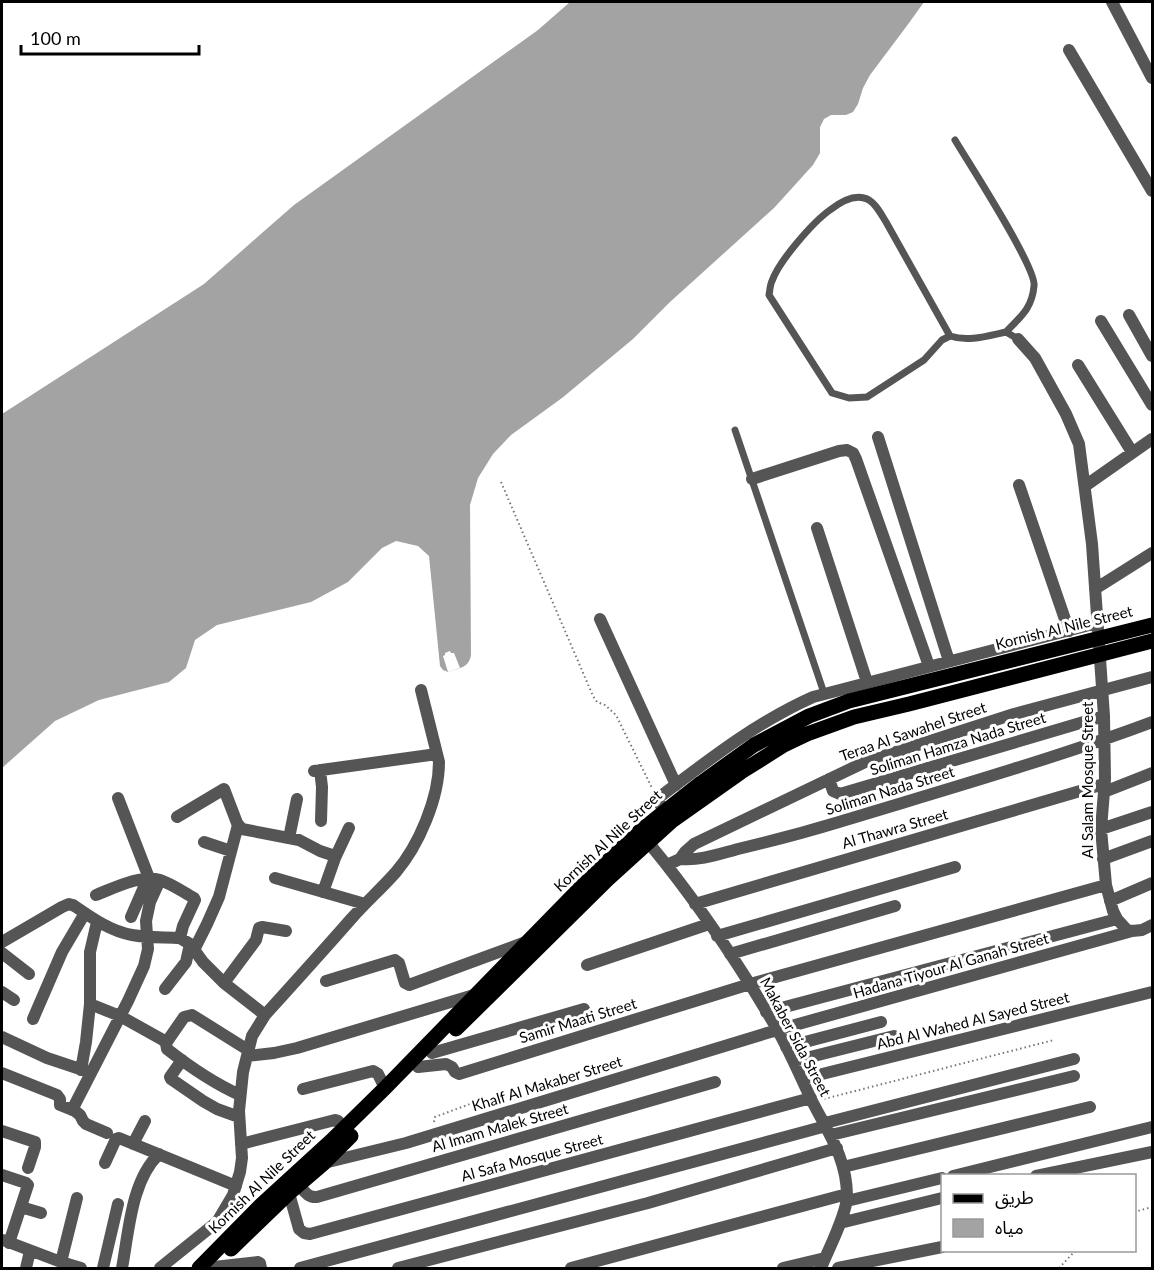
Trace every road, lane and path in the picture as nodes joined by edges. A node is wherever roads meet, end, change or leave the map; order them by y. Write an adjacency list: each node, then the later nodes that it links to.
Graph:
1 (1112, 2): 3 (street)
2 (1069, 50): 5 (street)
3 (1152, 78)
4 (955, 140): 8 (lane)
5 (1152, 191)
6 (1129, 315): 11 (street)
7 (1101, 321): 13 (street)
8 (1006, 332): 9 (lane); 10 (lane)
9 (950, 336): 9 (lane)
10 (1018, 339): 21 (street, Al Salam Mosque Street)
11 (1152, 356)
12 (1078, 365): 17 (street)
13 (1152, 405)
14 (735, 430): 18 (lane)
15 (878, 437): 31 (street)
16 (1152, 439): 17 (street)
17 (1132, 452): 21 (street)
18 (752, 479): 32 (street); 37 (lane)
19 (501, 482): 49 (path)
20 (1019, 485): 28 (street)
21 (1085, 486): 24 (street, Al Salam Mosque Street)
22 (818, 528): 34 (street)
23 (1152, 553): 24 (street)
24 (1095, 589): 27 (street, Al Salam Mosque Street)
25 (600, 619): 45 (street)
26 (1152, 625): 27 (main road, Kornish Al Nile Street)
27 (1098, 630): 28 (street); 30 (street, Al Salam Mosque Street); 41 (main road, Kornish Al Nile Street)
28 (1069, 631): 31 (street)
29 (1152, 641): 30 (main road, Kornish Al Nile Street)
30 (1100, 654): 36 (street, Al Salam Mosque Street); 41 (main road, Kornish Al Nile Street)
31 (949, 661): 32 (street)
32 (929, 666): 34 (street)
33 (1152, 677): 36 (street, Teraa Al Sawahel Street)
34 (867, 682): 37 (street)
35 (421, 690): 42 (street)
36 (1102, 690): 38 (street, Al Salam Mosque Street); 44 (street, Teraa Al Sawahel Street)
37 (824, 693): 45 (street)
38 (1104, 716): 40 (street, Al Salam Mosque Street); 44 (street, Soliman Hamza Nada Street)
39 (1152, 722): 40 (street, Soliman Nada Street)
40 (1105, 739): 46 (street, Al Salam Mosque Street); 62 (street, Soliman Nada Street)
41 (758, 751): 49 (main road, Kornish Al Nile Street); 59 (main road, Kornish Al Nile Street)
42 (437, 753): 52 (street); 72 (street)
43 (1152, 773): 46 (street, Al Thawra Street)
44 (829, 779): 62 (street, Teraa Al Sawahel Street)
45 (675, 785): 49 (street)
46 (1104, 788): 55 (street, Al Salam Mosque Street); 74 (street, Al Thawra Street)
47 (118, 798): 67 (street)
48 (297, 799): 56 (street)
49 (660, 805): 88 (main road, Kornish Al Nile Street)
50 (1152, 812): 55 (street)
51 (177, 817): 53 (street)
52 (321, 821)
53 (238, 825): 56 (street); 60 (street)
54 (349, 828): 61 (street)
55 (1101, 829): 63 (street, Al Salam Mosque Street)
56 (289, 838): 61 (street)
57 (1152, 841): 63 (street)
58 (204, 842): 60 (street)
59 (648, 842): 64 (street, Makaber Sida Street); 116 (main road, Kornish Al Nile Street)
60 (231, 851): 89 (street)
61 (335, 858): 70 (street)
62 (680, 859): 64 (street, Teraa Al Sawahel Street)
63 (1103, 860): 69 (street, Al Salam Mosque Street)
64 (667, 865): 74 (street, Makaber Sida Street)
65 (956, 867): 85 (street)
66 (276, 878): 70 (street)
67 (152, 879): 71 (street); 77 (street); 84 (street); 89 (street)
68 (1152, 883): 73 (street)
69 (1106, 885): 73 (street, Al Salam Mosque Street); 96 (street)
70 (323, 892): 72 (street)
71 (96, 895)
72 (369, 900): 105 (street)
73 (1110, 901): 78 (street, Al Salam Mosque Street)
74 (695, 904): 80 (street, Makaber Sida Street)
75 (895, 906): 91 (street)
76 (85, 914): 79 (street); 87 (street); 107 (street)
77 (131, 917)
78 (1117, 919): 83 (street); 104 (street)
79 (97, 922): 84 (street); 102 (street)
80 (709, 924): 85 (street, Makaber Sida Street); 92 (street)
81 (1152, 926): 83 (street, Hadana Tiyour Al Ganah Street)
82 (285, 931): 95 (street)
83 (1135, 931): 86 (street); 109 (street, Hadana Tiyour Al Ganah Street)
84 (146, 936): 89 (street); 106 (street)
85 (717, 936): 91 (street, Makaber Sida Street)
86 (1152, 937)
87 (2, 942)
88 (527, 942): 94 (street); 100 (main road, Kornish Al Nile Street)
89 (188, 944): 95 (street); 97 (street)
90 (2, 953): 93 (street)
91 (730, 954): 96 (street, Makaber Sida Street)
92 (587, 965)
93 (29, 974)
94 (327, 981)
95 (224, 983): 105 (street)
96 (750, 984): 104 (street, Makaber Sida Street); 120 (street, Samir Maati Street)
97 (165, 989)
98 (2, 992): 101 (street)
99 (1152, 992): 124 (street, Abd Al Wahed Al Sayed Street)
100 (474, 995): 115 (street); 126 (main road, Kornish Al Nile Street)
101 (14, 1000)
102 (90, 1004): 106 (street); 121 (street)
103 (584, 1009): 116 (street)
104 (766, 1012): 109 (street, Makaber Sida Street)
105 (265, 1015): 115 (street)
106 (120, 1016): 113 (street); 121 (street)
107 (33, 1019)
108 (881, 1022): 114 (street)
109 (777, 1030): 114 (street, Makaber Sida Street); 140 (street, Khalf Al Makaber Street)
110 (2, 1036): 121 (street)
111 (894, 1036): 119 (street)
112 (1054, 1040): 129 (path)
113 (166, 1042): 115 (street); 118 (street)
114 (786, 1047): 119 (street, Makaber Sida Street)
115 (248, 1053): 128 (street)
116 (432, 1053): 120 (main road, Kornish Al Nile Street)
117 (1074, 1059): 137 (street)
118 (182, 1060): 128 (street); 133 (street)
119 (794, 1061): 124 (street, Makaber Sida Street)
120 (418, 1067): 147 (main road, Kornish Al Nile Street)
121 (86, 1071): 132 (street)
122 (2, 1073): 132 (street)
123 (1074, 1076): 137 (street)
124 (802, 1079): 129 (street, Makaber Sida Street)
125 (715, 1082): 155 (street, Al Imam Malek Street)
126 (385, 1088): 127 (street); 136 (main road, Kornish Al Nile Street)
127 (303, 1089)
128 (240, 1095): 133 (street)
129 (812, 1100): 137 (street, Makaber Sida Street); 155 (street, Al Safa Mosque Street)
130 (478, 1101): 140 (path)
131 (1090, 1107): 148 (street)
132 (72, 1110): 139 (street)
133 (239, 1117): 142 (street)
134 (145, 1121): 141 (street)
135 (1152, 1127): 150 (street)
136 (344, 1128): 142 (street); 171 (main road, Kornish Al Nile Street)
137 (828, 1128): 143 (street, Makaber Sida Street); 178 (street)
138 (2, 1131): 149 (street)
139 (107, 1133)
140 (438, 1133): 147 (street, Khalf Al Makaber Street)
141 (133, 1144): 145 (street); 146 (street)
142 (242, 1144): 154 (street)
143 (837, 1148): 148 (street, Makaber Sida Street); 179 (street)
144 (1152, 1152): 151 (street)
145 (159, 1154): 154 (street); 175 (street)
146 (105, 1163)
147 (324, 1163): 155 (main road, Kornish Al Nile Street)
148 (843, 1167): 157 (street, Makaber Sida Street)
149 (28, 1168)
150 (961, 1174)
151 (1046, 1174)
152 (2, 1175): 160 (street)
153 (941, 1178): 157 (street)
154 (236, 1186): 176 (street)
155 (294, 1188): 171 (main road, Kornish Al Nile Street)
156 (77, 1198): 169 (street)
157 (847, 1198): 164 (street, Makaber Sida Street); 180 (street)
158 (941, 1198): 164 (street)
159 (118, 1204): 174 (street)
160 (21, 1207): 163 (street); 165 (street)
161 (1152, 1207): 162 (path)
162 (1136, 1211)
163 (41, 1213)
164 (840, 1223): 170 (street, Makaber Sida Street)
165 (5, 1241): 167 (street)
166 (941, 1247): 182 (street)
167 (30, 1251): 169 (street); 172 (street)
168 (1075, 1252): 183 (path)
169 (61, 1262): 173 (street)
170 (823, 1263): 181 (street)
171 (209, 1268): 177 (street)
172 (26, 1269)
173 (81, 1269)
174 (103, 1269)
175 (122, 1269)
176 (160, 1269)
177 (261, 1269)
178 (300, 1269)
179 (398, 1269)
180 (571, 1269)
181 (783, 1269)
182 (838, 1269)
183 (1059, 1269)

